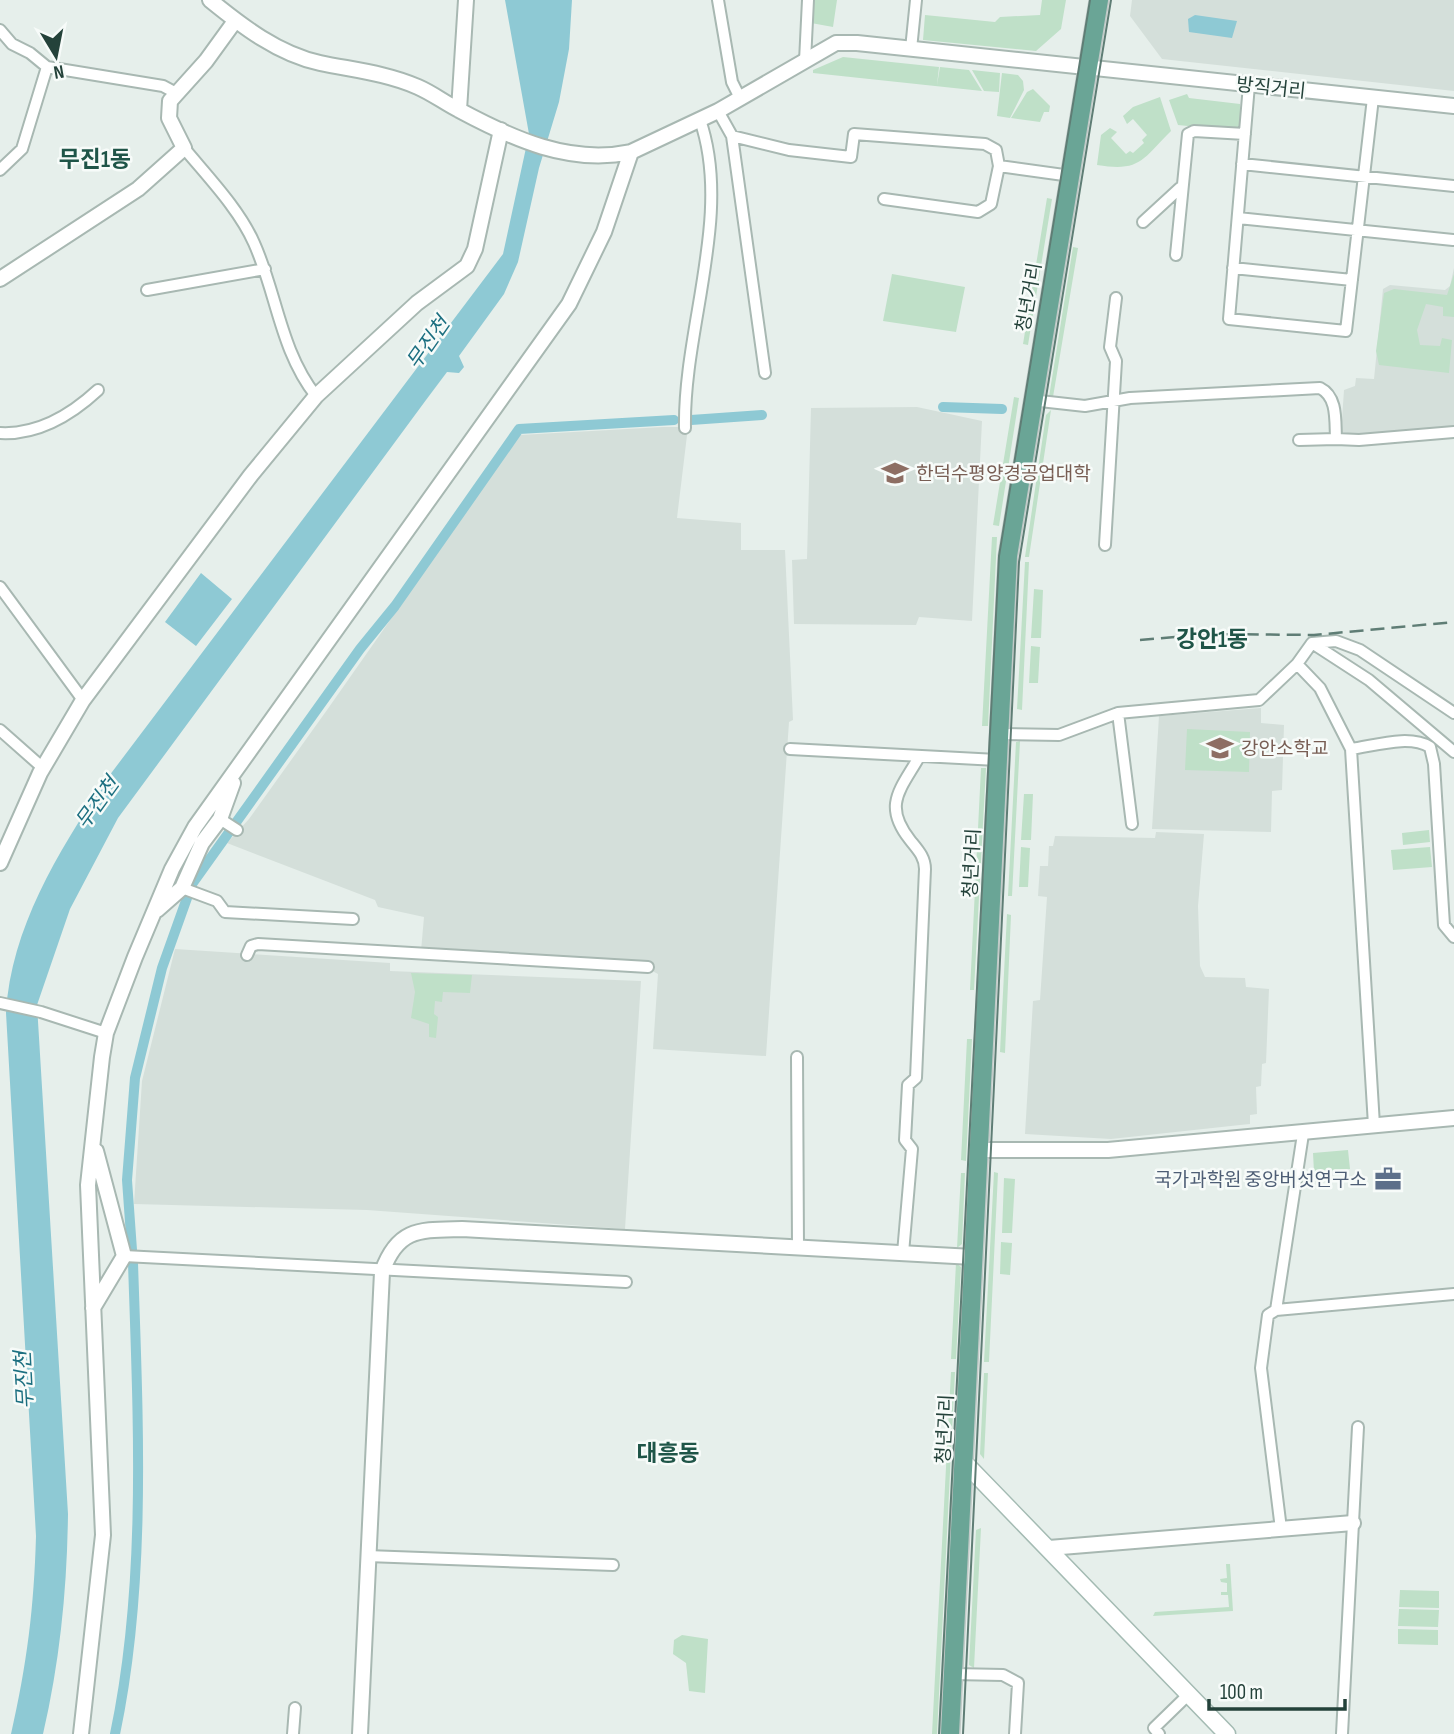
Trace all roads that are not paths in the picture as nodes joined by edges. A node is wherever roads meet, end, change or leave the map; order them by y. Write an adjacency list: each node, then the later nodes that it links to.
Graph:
1 (210, 0): 7 (street, 방직거리)
2 (466, 0): 18 (street)
3 (718, 0): 15 (street)
4 (808, 0): 10 (street)
5 (916, 0): 9 (street)
6 (1099, 0): 12 (main road, 청년거리)
7 (235, 21): 14 (street); 18 (street, 방직거리)
8 (0, 30): 11 (street)
9 (911, 49): 10 (street, 방직거리); 12 (street, 방직거리)
10 (805, 61): 15 (street, 방직거리)
11 (47, 67): 14 (street); 28 (street)
12 (1088, 69): 13 (street, 방직거리); 29 (main road, 청년거리)
13 (1249, 85): 16 (street, 방직거리); 22 (street)
14 (176, 93): 24 (street)
15 (740, 98): 19 (street, 방직거리)
16 (1373, 98): 17 (street, 방직거리); 30 (street)
17 (1454, 106)
18 (460, 110): 21 (street, 방직거리)
19 (718, 111): 20 (street, 방직거리); 23 (street)
20 (700, 120): 25 (street, 방직거리); 50 (street)
21 (500, 130): 25 (street, 방직거리); 47 (street)
22 (1245, 134): 26 (street); 32 (street)
23 (732, 136): 27 (street); 45 (street)
24 (184, 148): 40 (street); 41 (street)
25 (631, 152): 69 (street)
26 (1242, 164): 30 (street); 34 (street)
27 (999, 166): 29 (street); 33 (street)
28 (0, 170)
29 (1071, 176): 48 (main road, 청년거리)
30 (1364, 176): 31 (street); 36 (street)
31 (1454, 186)
32 (1180, 188): 35 (street); 38 (street)
33 (884, 199)
34 (1238, 218): 36 (street); 39 (street)
35 (1143, 222)
36 (1358, 231): 37 (street); 42 (street)
37 (1453, 240)
38 (1176, 255)
39 (1233, 268): 42 (street); 42 (street)
40 (265, 269): 43 (street); 47 (street)
41 (0, 279)
42 (1352, 280)
43 (147, 290)
44 (1116, 298): 49 (street)
45 (765, 373)
46 (97, 390): 52 (street)
47 (316, 396): 59 (street)
48 (1031, 400): 49 (street); 63 (main road, 청년거리)
49 (1112, 402): 53 (street); 55 (street)
50 (685, 428)
51 (1454, 432): 53 (street)
52 (0, 433)
53 (1336, 439): 54 (street)
54 (1299, 440)
55 (1105, 545)
56 (0, 587): 59 (street)
57 (1312, 643): 58 (street); 61 (street); 66 (street)
58 (1297, 664): 60 (street); 65 (street)
59 (83, 700): 70 (street)
60 (1118, 713): 63 (street); 72 (street)
61 (1454, 713)
62 (0, 730): 70 (street)
63 (999, 734): 68 (main road, 청년거리)
64 (790, 748): 67 (street)
65 (1351, 749): 78 (street); 87 (street)
66 (1454, 752)
67 (919, 757): 68 (street); 92 (street)
68 (998, 760): 90 (main road, 청년거리)
69 (238, 767): 71 (street); 76 (street)
70 (43, 768): 74 (street)
71 (223, 820): 73 (street); 75 (street)
72 (1132, 824)
73 (237, 830)
74 (0, 863)
75 (187, 891): 76 (street); 77 (street)
76 (153, 913): 84 (street)
77 (353, 919)
78 (1454, 937)
79 (247, 955): 80 (street)
80 (513, 961): 81 (street); 82 (street)
81 (648, 967)
82 (512, 975)
83 (1, 1004): 84 (street)
84 (106, 1033): 89 (street)
85 (797, 1057): 91 (street)
86 (1454, 1118): 87 (street)
87 (1374, 1125): 88 (street)
88 (1303, 1134): 90 (street); 99 (street)
89 (94, 1143): 93 (street); 98 (street)
90 (978, 1150): 94 (main road, 청년거리)
91 (798, 1248): 92 (street); 95 (street)
92 (903, 1253): 94 (street)
93 (124, 1256): 95 (street); 98 (street)
94 (973, 1257): 101 (main road, 청년거리)
95 (382, 1272): 96 (street); 105 (street)
96 (626, 1282)
97 (1454, 1294): 99 (street)
98 (93, 1308): 111 (street)
99 (1276, 1310): 103 (street)
100 (1358, 1427): 102 (street)
101 (962, 1461): 104 (main road); 107 (main road, 청년거리)
102 (1353, 1523): 103 (street); 117 (street)
103 (1281, 1529): 104 (street)
104 (1049, 1548): 108 (main road)
105 (367, 1556): 106 (street); 113 (street)
106 (613, 1565)
107 (953, 1674): 114 (main road, 청년거리); 115 (street)
108 (1189, 1694): 110 (street); 116 (main road)
109 (295, 1709): 112 (street)
110 (1154, 1732)
111 (81, 1734)
112 (293, 1734)
113 (360, 1734)
114 (950, 1734)
115 (1015, 1734)
116 (1227, 1734)
117 (1342, 1734)

